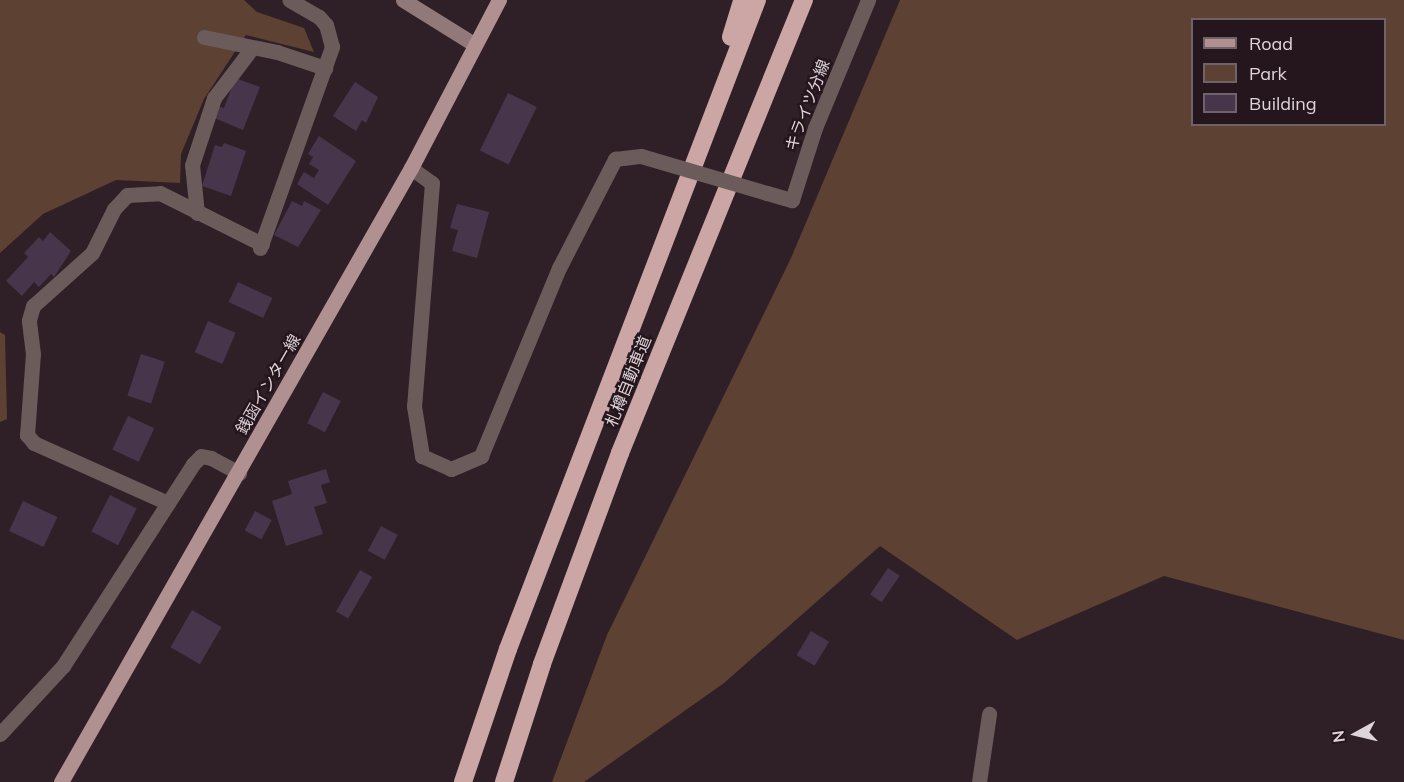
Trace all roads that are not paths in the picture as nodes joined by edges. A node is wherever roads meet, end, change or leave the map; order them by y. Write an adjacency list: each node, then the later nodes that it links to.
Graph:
1 (290, 0): 11 (street)
2 (403, 0): 9 (street)
3 (499, 0): 9 (main road, 銭函インター線)
4 (742, 0): 12 (highway)
5 (757, 0): 12 (highway, 札樽自動車道)
6 (804, 0): 21 (highway, 札樽自動車道)
7 (868, 0): 13 (street, キライツ分線, bridge)
8 (204, 37): 10 (street)
9 (474, 44): 13 (main road, 銭函インター線)
10 (252, 48): 11 (street); 14 (street)
11 (325, 68): 14 (street)
12 (709, 130): 20 (highway, 札樽自動車道)
13 (411, 168): 15 (main road, 銭函インター線)
14 (197, 213): 16 (street)
15 (239, 472): 16 (street); 19 (main road, 銭函インター線)
16 (168, 503): 18 (street)
17 (989, 714): 22 (street)
18 (0, 734)
19 (61, 782)
20 (463, 782)
21 (504, 782)
22 (979, 782)

